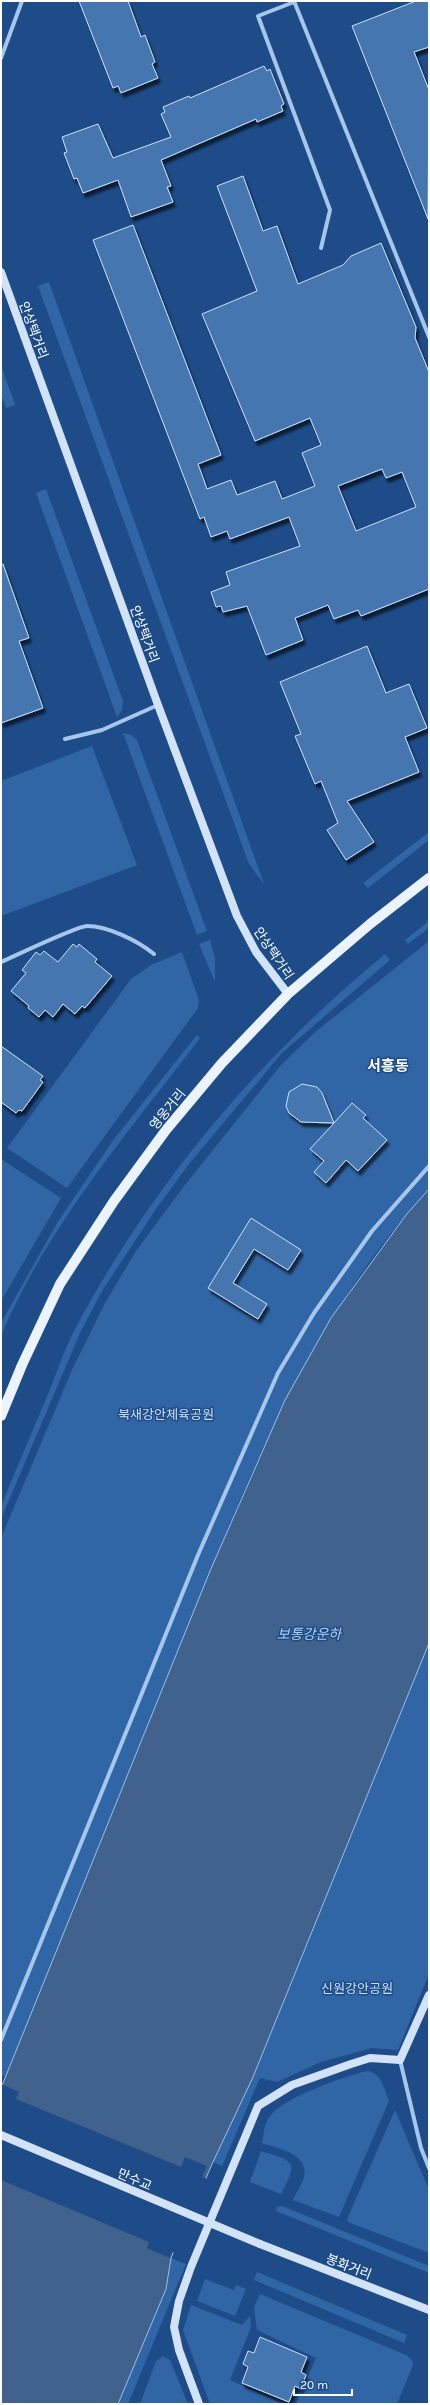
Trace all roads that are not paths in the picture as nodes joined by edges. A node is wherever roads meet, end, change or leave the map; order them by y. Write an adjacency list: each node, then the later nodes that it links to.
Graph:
1 (22, 1): 3 (street)
2 (294, 1): 4 (street); 6 (street)
3 (1, 58)
4 (321, 248)
5 (1, 272): 7 (main road, 안상택거리)
6 (429, 337)
7 (158, 705): 8 (street); 12 (main road, 안상택거리)
8 (65, 738)
9 (429, 878): 12 (main road, 영웅거리)
10 (154, 954): 11 (street)
11 (1, 962)
12 (288, 994): 14 (main road, 영웅거리)
13 (429, 1166): 16 (street)
14 (1, 1416)
15 (429, 1995): 17 (main road)
16 (1, 2040)
17 (400, 2060): 19 (street); 22 (main road)
18 (1, 2135): 20 (main road, 만수교, bridge)
19 (429, 2168)
20 (260, 2244): 21 (main road, 봉화거리)
21 (429, 2310)
22 (200, 2404)

